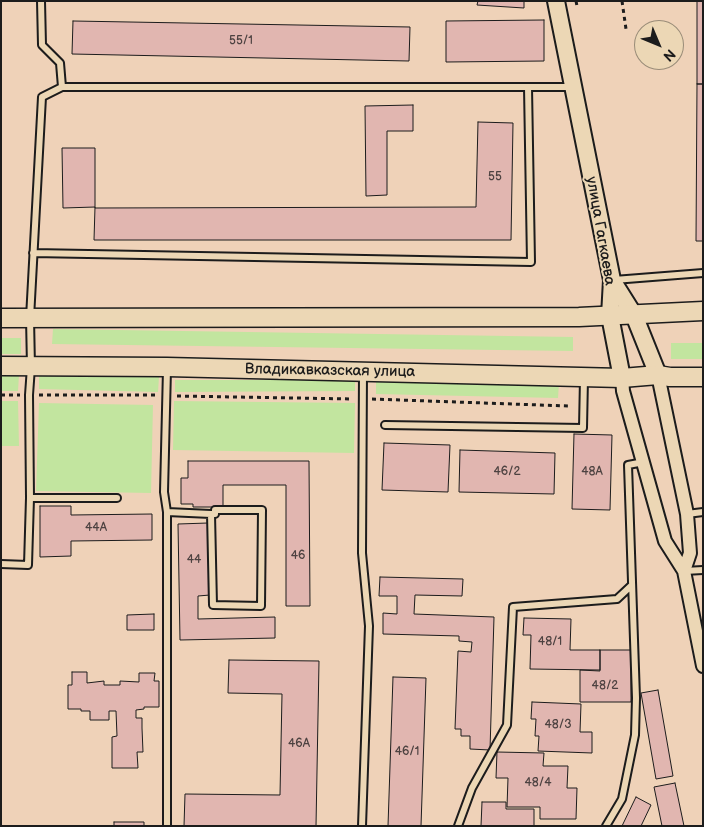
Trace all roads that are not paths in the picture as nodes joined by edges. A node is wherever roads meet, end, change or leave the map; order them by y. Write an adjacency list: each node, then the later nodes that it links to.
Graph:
1 (41, 1): 3 (lane)
2 (556, 1): 5 (street, улица Гагкаева)
3 (62, 87): 4 (lane); 6 (lane)
4 (528, 87): 5 (lane); 6 (lane)
5 (573, 87): 8 (street, улица Гагкаева)
6 (33, 253): 13 (lane)
7 (703, 273): 8 (lane)
8 (612, 280): 10 (street); 11 (street, улица Гагкаева)
9 (703, 311): 10 (main road)
10 (634, 314): 11 (main road); 18 (street)
11 (610, 316): 13 (main road); 21 (street, улица Гагкаева)
12 (1, 318): 13 (main road)
13 (30, 318): 15 (lane)
14 (1, 366): 15 (main road, Владикавказская улица)
15 (32, 367): 16 (main road, Владикавказская улица); 24 (lane)
16 (167, 367): 17 (main road, Владикавказская улица); 26 (lane)
17 (363, 372): 19 (main road, Владикавказская улица); 36 (lane)
18 (658, 375): 20 (main road, Владикавказская улица); 21 (main road, Владикавказская улица); 29 (street, улица Гагкаева)
19 (584, 377): 21 (main road, Владикавказская улица); 22 (lane)
20 (703, 377)
21 (622, 378): 23 (street, улица Гагкаева)
22 (385, 425)
23 (644, 462): 32 (street, улица Гагкаева); 33 (lane)
24 (30, 498): 25 (lane); 30 (lane)
25 (117, 498)
26 (167, 512): 28 (lane); 35 (lane)
27 (703, 512): 29 (lane)
28 (212, 514): 28 (lane)
29 (687, 514): 32 (street, улица Гагкаева)
30 (1, 564)
31 (703, 570): 32 (lane)
32 (684, 571): 34 (street, улица Гагкаева)
33 (632, 585): 37 (lane); 38 (lane)
34 (703, 666)
35 (167, 826)
36 (362, 826)
37 (458, 826)
38 (606, 826)

